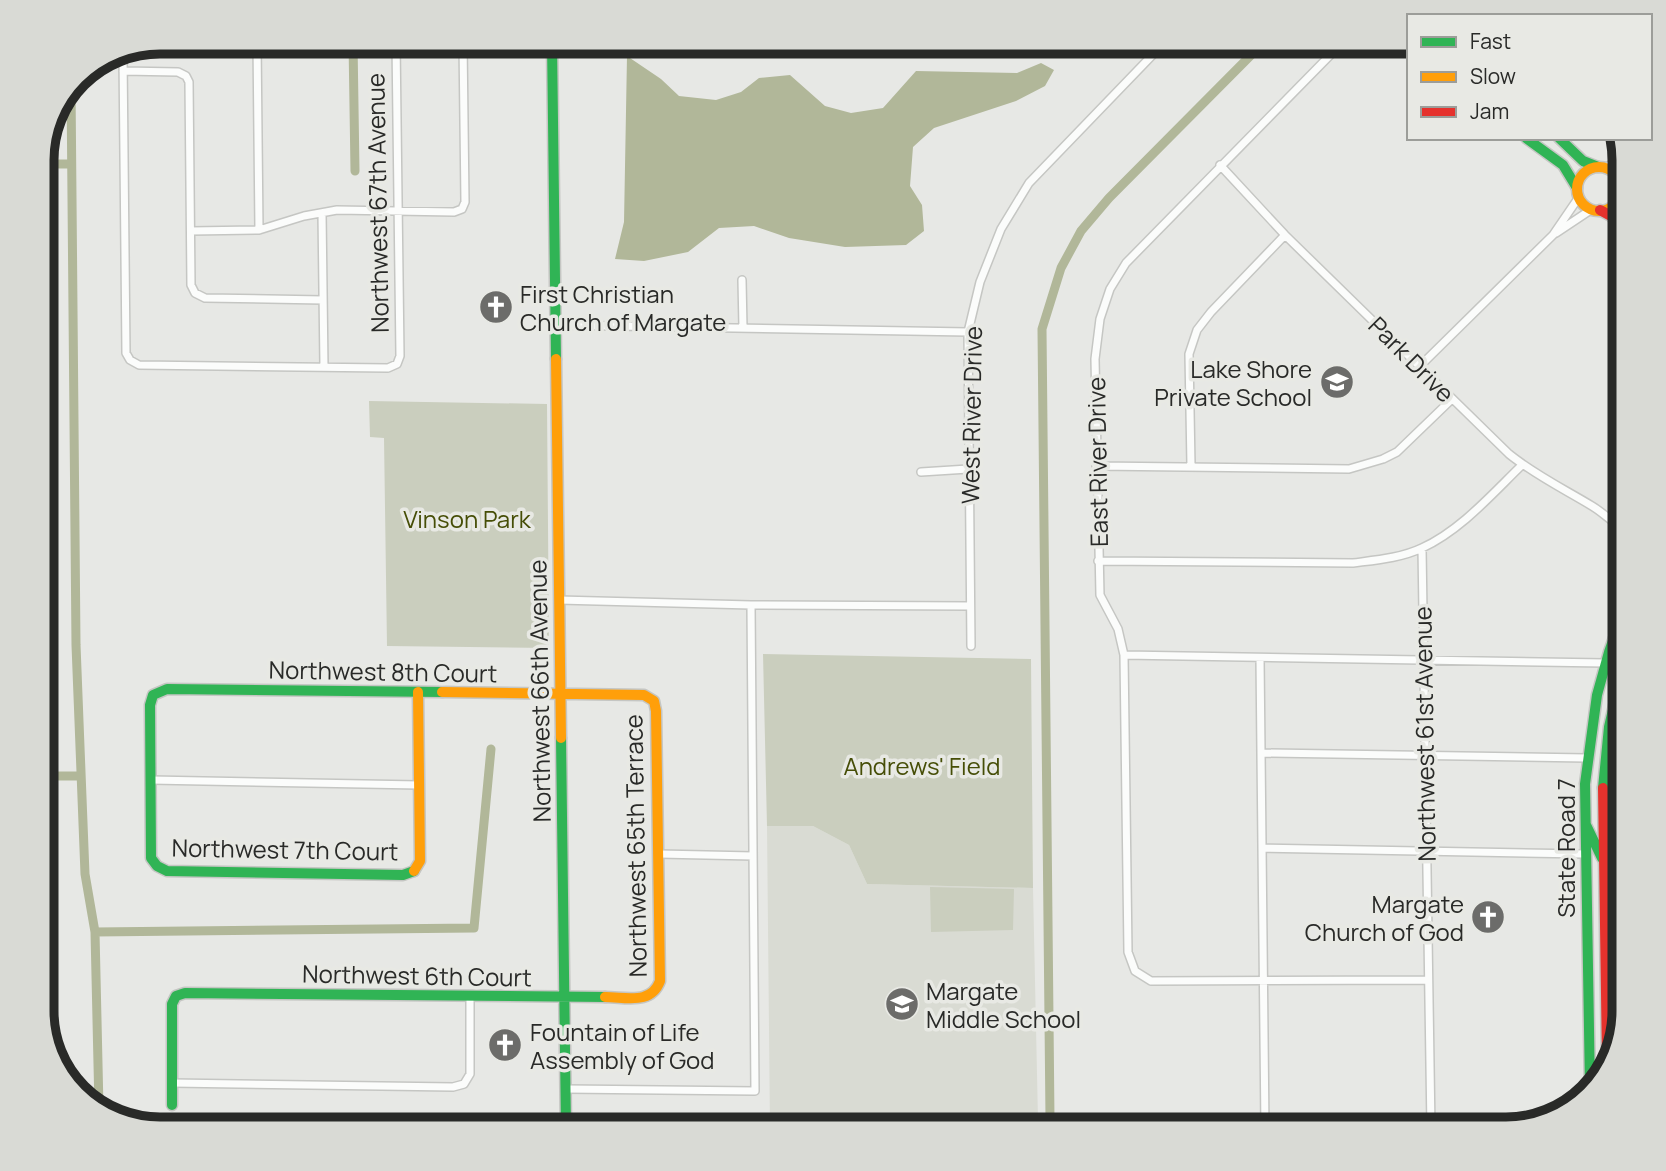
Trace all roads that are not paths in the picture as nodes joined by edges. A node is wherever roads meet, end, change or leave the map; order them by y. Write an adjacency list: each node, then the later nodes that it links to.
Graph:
1 (257, 54): 21 (street)
2 (397, 54): 17 (street, Northwest 67th Avenue)
3 (463, 54): 17 (street)
4 (552, 54): 27 (street, Northwest 66th Avenue)
5 (1153, 54): 29 (street, West River Drive)
6 (1331, 54): 12 (street, East River Drive)
7 (123, 61): 8 (street)
8 (123, 71): 22 (street); 31 (street)
9 (1529, 140): 15 (street)
10 (1561, 140): 13 (street)
11 (1612, 162): 13 (street)
12 (1220, 165): 23 (street, Park Drive); 34 (street, East River Drive)
13 (1602, 167): 14 (street); 15 (street)
14 (1612, 172)
15 (1578, 193): 18 (street); 24 (street)
16 (1612, 205): 18 (street)
17 (398, 210): 19 (street); 31 (street, Northwest 67th Avenue)
18 (1596, 210): 20 (street); 24 (street)
19 (322, 213): 21 (street); 26 (street)
20 (1612, 218)
21 (259, 230): 22 (street)
22 (191, 231): 26 (street)
23 (1286, 235): 30 (street, Park Drive); 35 (street)
24 (1553, 235): 30 (street)
25 (742, 280): 28 (street)
26 (323, 300): 31 (street)
27 (556, 325): 28 (street); 41 (street, Northwest 66th Avenue)
28 (743, 328): 29 (street)
29 (968, 332): 36 (street, West River Drive)
30 (1420, 366): 32 (street, Park Drive)
31 (324, 367)
32 (1452, 399): 33 (street, Park Drive); 35 (street)
33 (1522, 465): 38 (street, Park Drive); 39 (street)
34 (1097, 466): 35 (street); 40 (street, East River Drive)
35 (1191, 466)
36 (968, 469): 37 (street); 43 (street, West River Drive)
37 (921, 472)
38 (1612, 521)
39 (1422, 548): 40 (street); 48 (street, Northwest 61st Avenue)
40 (1098, 561): 46 (street, East River Drive)
41 (559, 600): 42 (street); 52 (street, Northwest 66th Avenue)
42 (751, 605): 43 (street); 66 (street)
43 (970, 606): 45 (street, West River Drive)
44 (1612, 643): 49 (street, State Road 7)
45 (971, 646)
46 (1125, 655): 47 (street); 70 (street, East River Drive)
47 (1261, 658): 48 (street); 56 (street)
48 (1423, 660): 49 (street); 57 (street, Northwest 61st Avenue)
49 (1605, 663): 51 (street, State Road 7)
50 (418, 692): 52 (street, Northwest 8th Court); 59 (street, Northwest 8th Court); 60 (street)
51 (1597, 692): 55 (street); 58 (street, State Road 7)
52 (560, 694): 53 (street, Northwest 8th Court); 73 (street, Northwest 66th Avenue)
53 (654, 701): 64 (street, Northwest 65th Terrace)
54 (1612, 714): 55 (street, State Road 7)
55 (1609, 727): 67 (street, State Road 7)
56 (1262, 753): 57 (street); 62 (street)
57 (1424, 756): 58 (street); 63 (street, Northwest 61st Avenue)
58 (1587, 758): 61 (street, State Road 7)
59 (150, 780): 60 (street); 60 (street, Northwest 7th Court)
60 (419, 785)
61 (1584, 820): 65 (street, State Road 7); 67 (street)
62 (1263, 848): 63 (street); 70 (street)
63 (1426, 852): 65 (street); 69 (street, Northwest 61st Avenue)
64 (659, 854): 66 (street); 71 (street, Northwest 65th Terrace)
65 (1584, 854): 68 (street); 75 (street, State Road 7)
66 (753, 856): 77 (street)
67 (1603, 858): 68 (street, State Road 7)
68 (1603, 887): 74 (street, State Road 7)
69 (1427, 980): 70 (street); 81 (street, Northwest 61st Avenue)
70 (1265, 981): 80 (street)
71 (656, 991): 73 (street, Northwest 6th Court)
72 (470, 997): 73 (street, Northwest 6th Court); 76 (street); 76 (street, Northwest 6th Court)
73 (564, 997): 77 (street, Northwest 66th Avenue)
74 (1607, 1042)
75 (1590, 1075)
76 (172, 1083): 78 (street)
77 (566, 1089): 79 (street, Northwest 66th Avenue)
78 (172, 1105)
79 (566, 1117)
80 (1265, 1117)
81 (1431, 1117)

